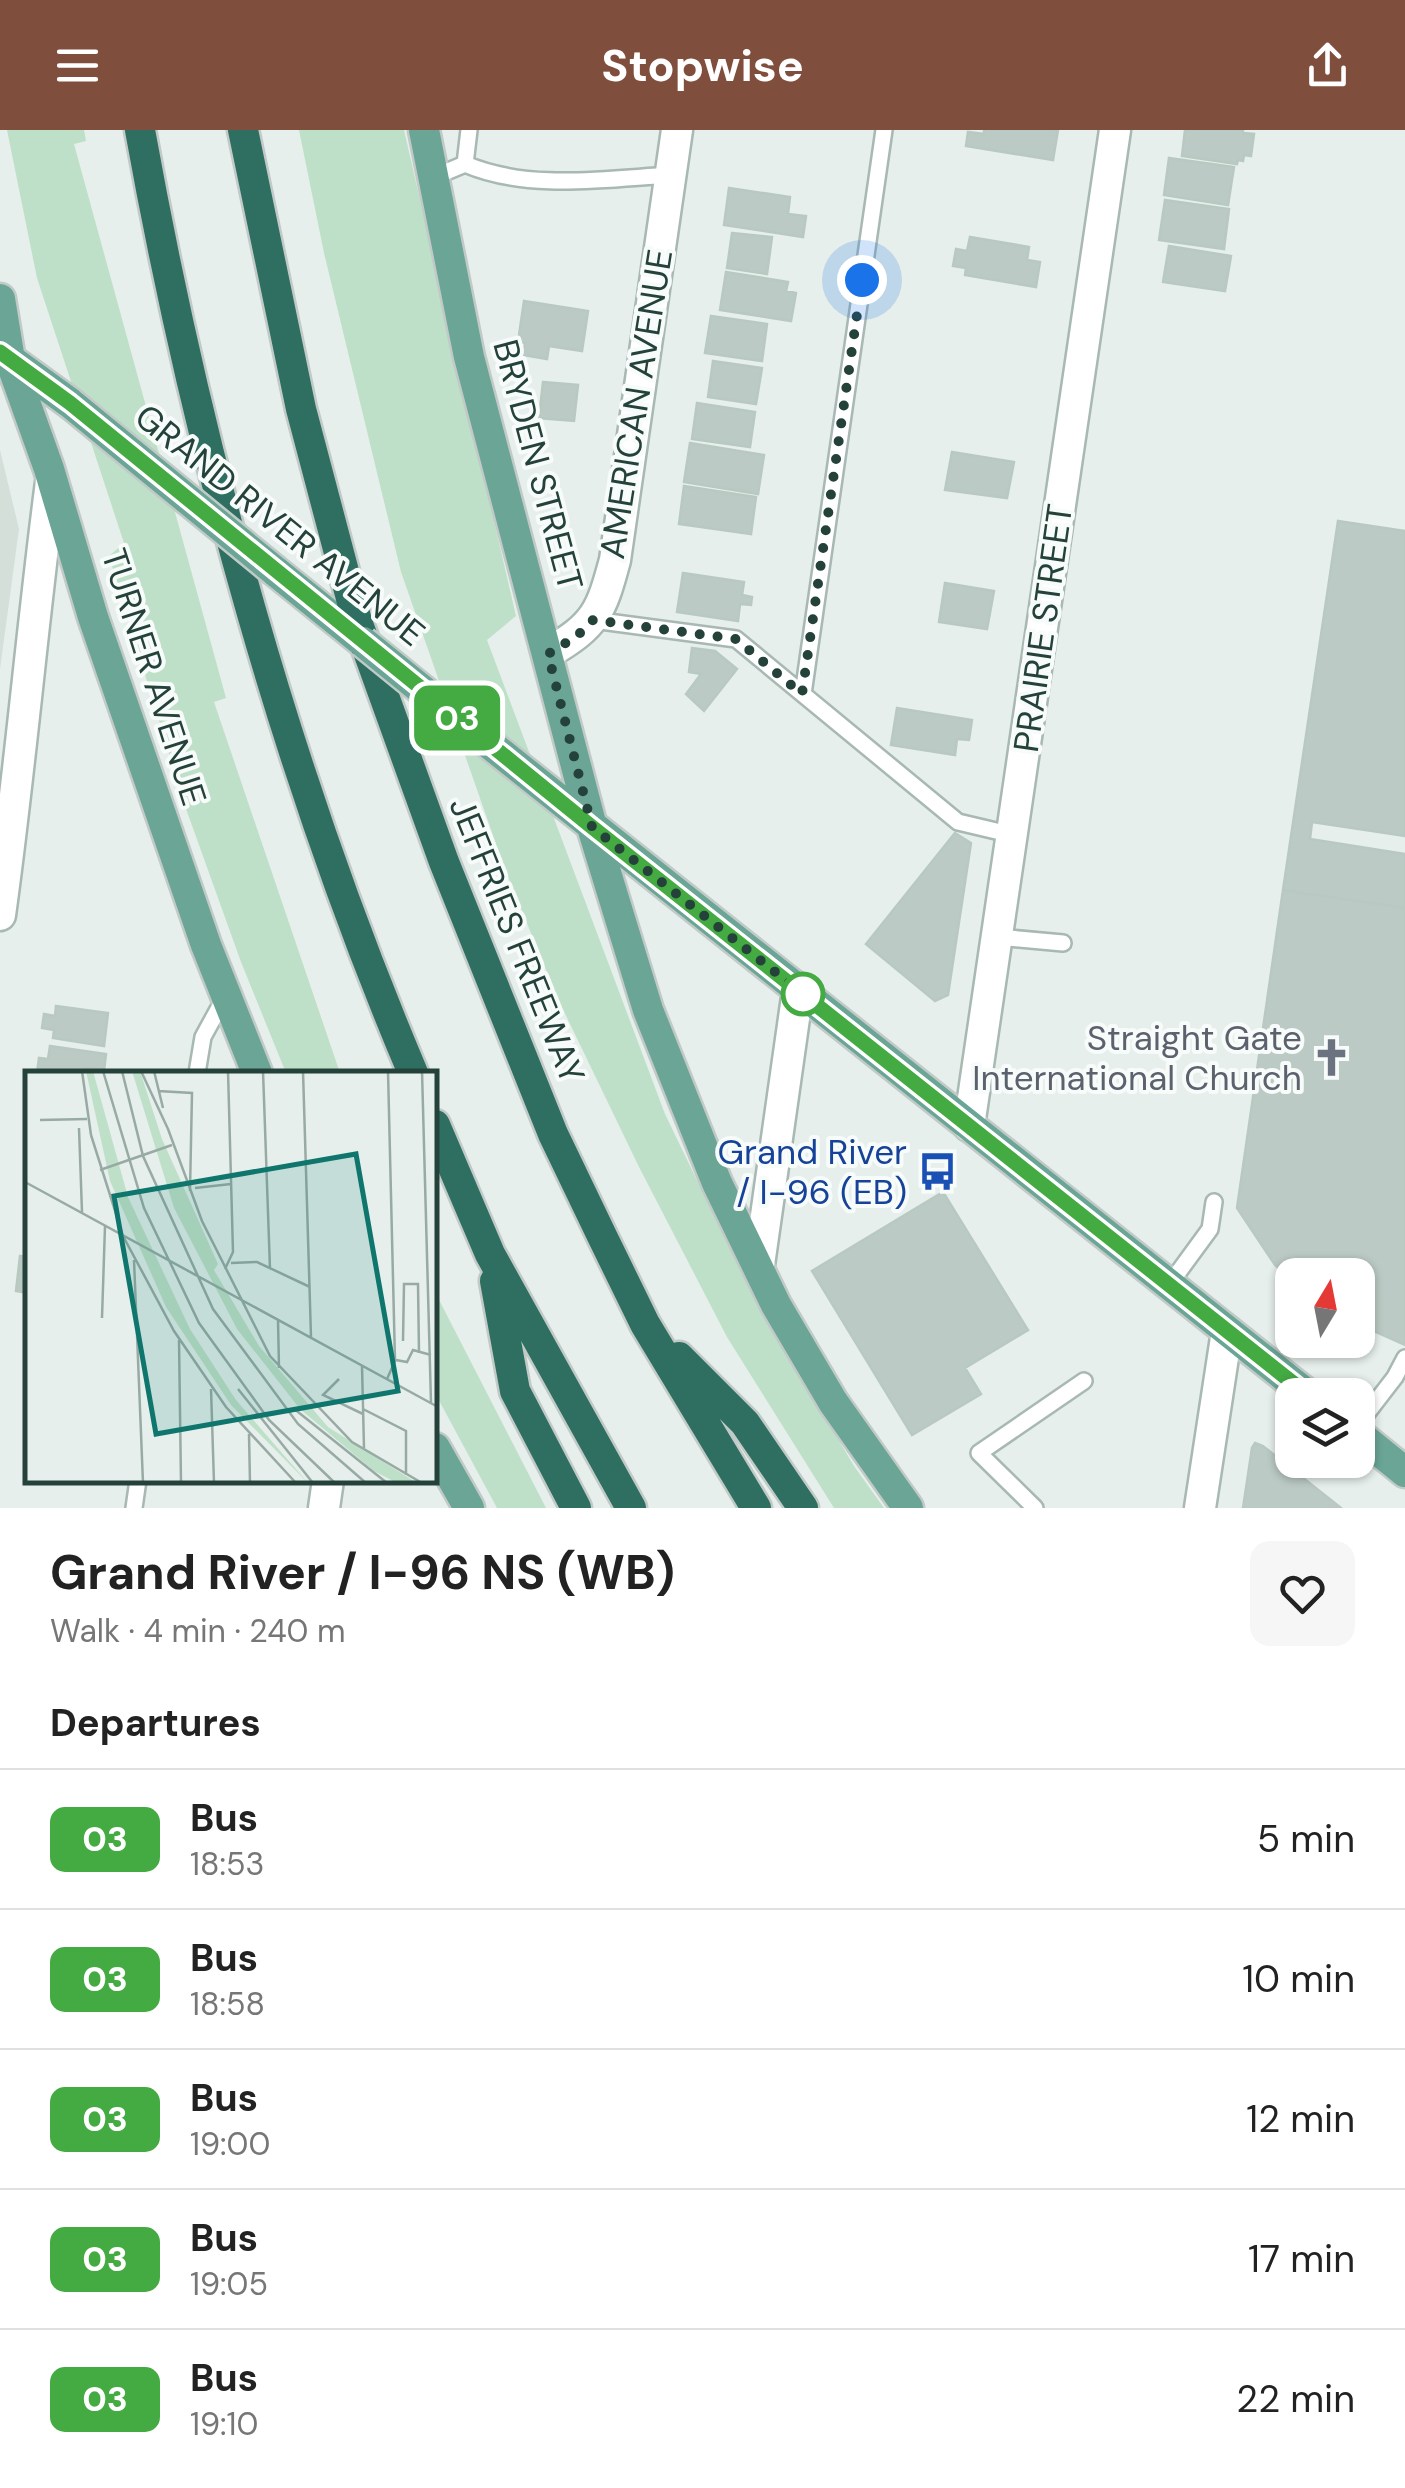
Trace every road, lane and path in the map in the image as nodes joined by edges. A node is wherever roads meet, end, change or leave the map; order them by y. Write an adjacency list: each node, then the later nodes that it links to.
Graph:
1 (140, 130): 26 (highway)
2 (242, 130): 33 (highway, JEFFRIES FREEWAY)
3 (424, 130): 10 (main road, BRYDEN STREET)
4 (469, 130): 8 (lane)
5 (677, 130): 9 (street, AMERICAN AVENUE)
6 (884, 130): 16 (lane)
7 (1115, 130): 18 (street, PRAIRIE STREET)
8 (465, 164): 9 (lane); 10 (lane)
9 (671, 175): 14 (street, AMERICAN AVENUE)
10 (434, 177): 15 (main road, BRYDEN STREET)
11 (0, 299): 12 (main road, TURNER AVENUE)
12 (5, 356): 13 (main road, TURNER AVENUE); 17 (main road, GRAND RIVER AVENUE, bridge)
13 (51, 482): 19 (street); 23 (main road, TURNER AVENUE)
14 (593, 620): 15 (street); 16 (lane)
15 (548, 654): 17 (main road, BRYDEN STREET)
16 (802, 694): 18 (lane)
17 (592, 827): 22 (main road, GRAND RIVER AVENUE); 31 (main road, BRYDEN STREET)
18 (1014, 835): 20 (street, PRAIRIE STREET)
19 (0, 915)
20 (998, 937): 21 (lane); 27 (street, PRAIRIE STREET)
21 (1062, 944)
22 (798, 990): 27 (main road, GRAND RIVER AVENUE); 31 (street)
23 (226, 995): 24 (lane); 25 (main road, TURNER AVENUE)
24 (197, 1071)
25 (256, 1071)
26 (412, 1071)
27 (969, 1126): 32 (main road, GRAND RIVER AVENUE)
28 (438, 1132): 30 (highway)
29 (1214, 1202): 32 (lane)
30 (490, 1254): 47 (highway); 48 (highway)
31 (759, 1265): 51 (main road, BRYDEN STREET)
32 (1169, 1285): 34 (main road, GRAND RIVER AVENUE)
33 (646, 1324): 49 (highway, JEFFRIES FREEWAY); 50 (highway)
34 (1227, 1331): 36 (main road, GRAND RIVER AVENUE); 53 (street)
35 (1405, 1358): 38 (lane)
36 (1286, 1378)
37 (1084, 1380): 52 (lane)
38 (1375, 1403)
39 (1375, 1448): 41 (main road)
40 (438, 1453): 46 (main road)
41 (1405, 1472)
42 (138, 1483): 44 (lane)
43 (328, 1483): 45 (street)
44 (134, 1508)
45 (324, 1508)
46 (470, 1508)
47 (576, 1508)
48 (631, 1508)
49 (756, 1508)
50 (804, 1508)
51 (908, 1508)
52 (1035, 1508)
53 (1200, 1508)

